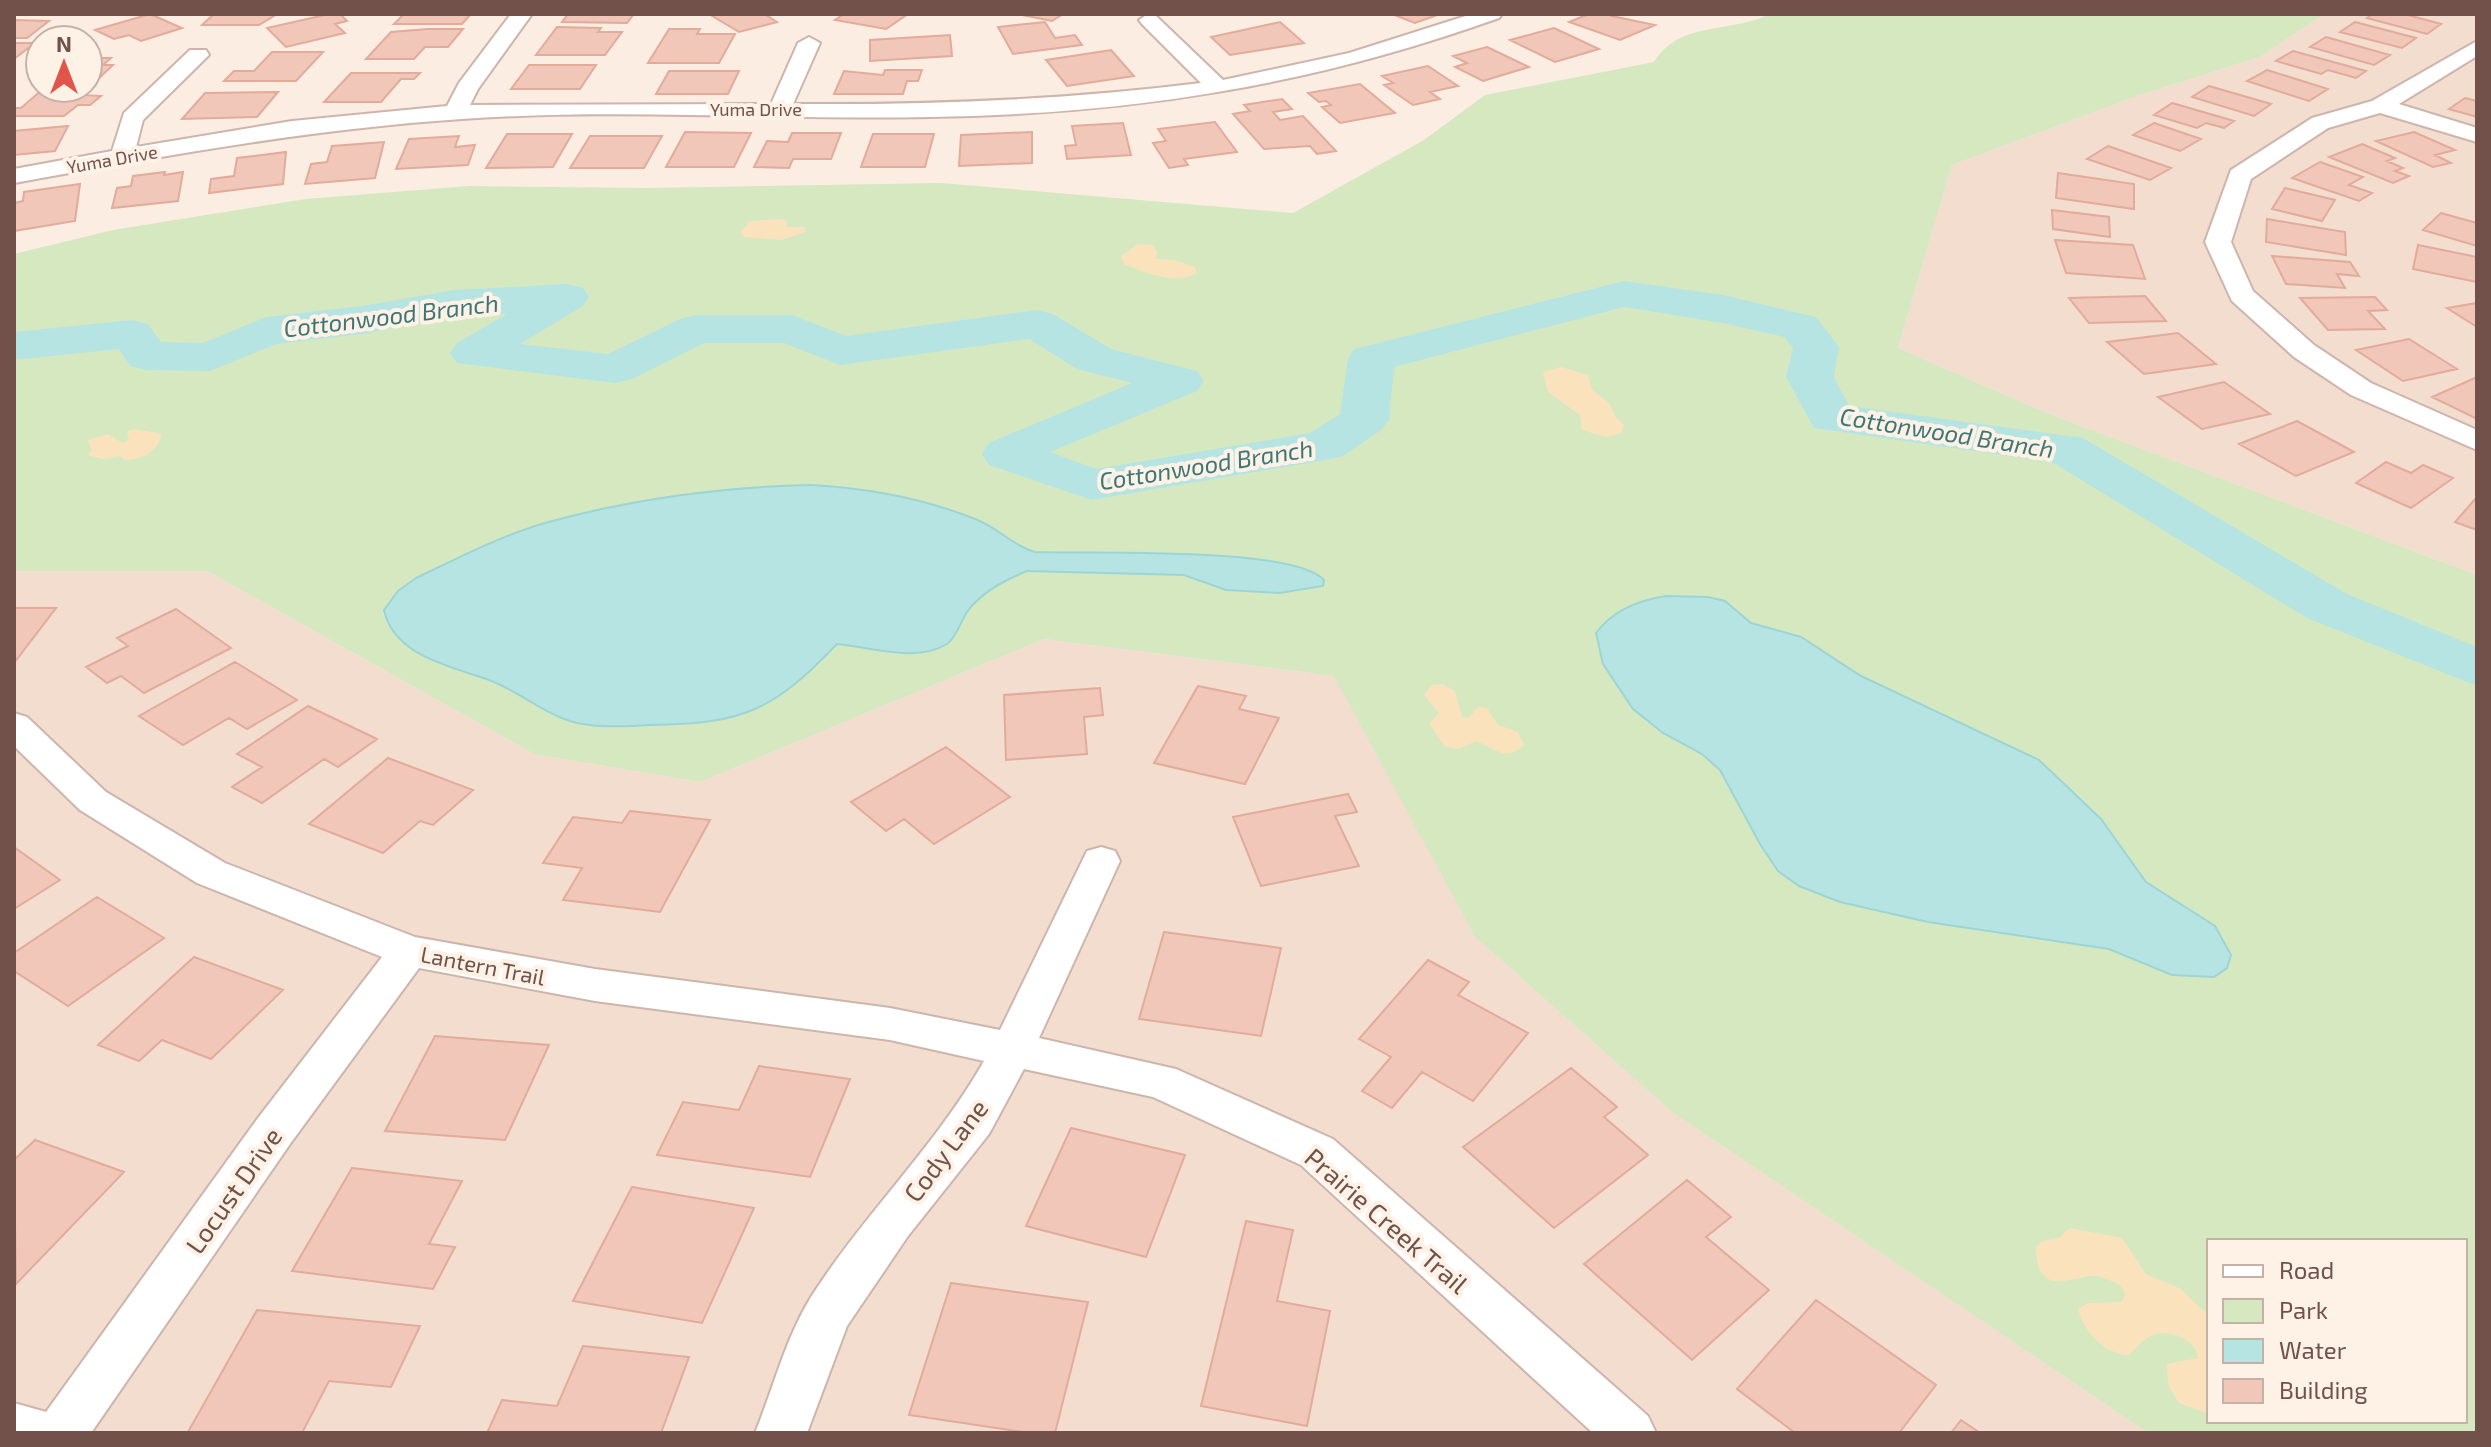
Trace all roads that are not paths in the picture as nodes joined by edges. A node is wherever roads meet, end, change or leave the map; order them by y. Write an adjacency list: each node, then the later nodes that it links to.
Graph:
1 (522, 14): 10 (street)
2 (1492, 14): 7 (street, Yuma Drive)
3 (1149, 20): 7 (street)
4 (809, 43): 9 (street)
5 (2477, 47): 8 (street)
6 (198, 55): 12 (street)
7 (1218, 88): 9 (street, Yuma Drive)
8 (2380, 106): 11 (street); 14 (street)
9 (780, 109): 10 (street, Yuma Drive)
10 (455, 113): 12 (street, Yuma Drive)
11 (2477, 135)
12 (122, 157): 13 (street, Yuma Drive)
13 (14, 176)
14 (2477, 441)
15 (14, 725): 17 (street, Lantern Trail)
16 (1101, 861): 18 (street, Cody Lane)
17 (409, 951): 18 (street, Lantern Trail); 21 (street, Locust Drive)
18 (1013, 1049): 22 (street, Cody Lane); 23 (street, Prairie Creek Trail)
19 (14, 1427): 20 (street)
20 (39, 1433)
21 (61, 1433)
22 (781, 1433)
23 (1630, 1433)

